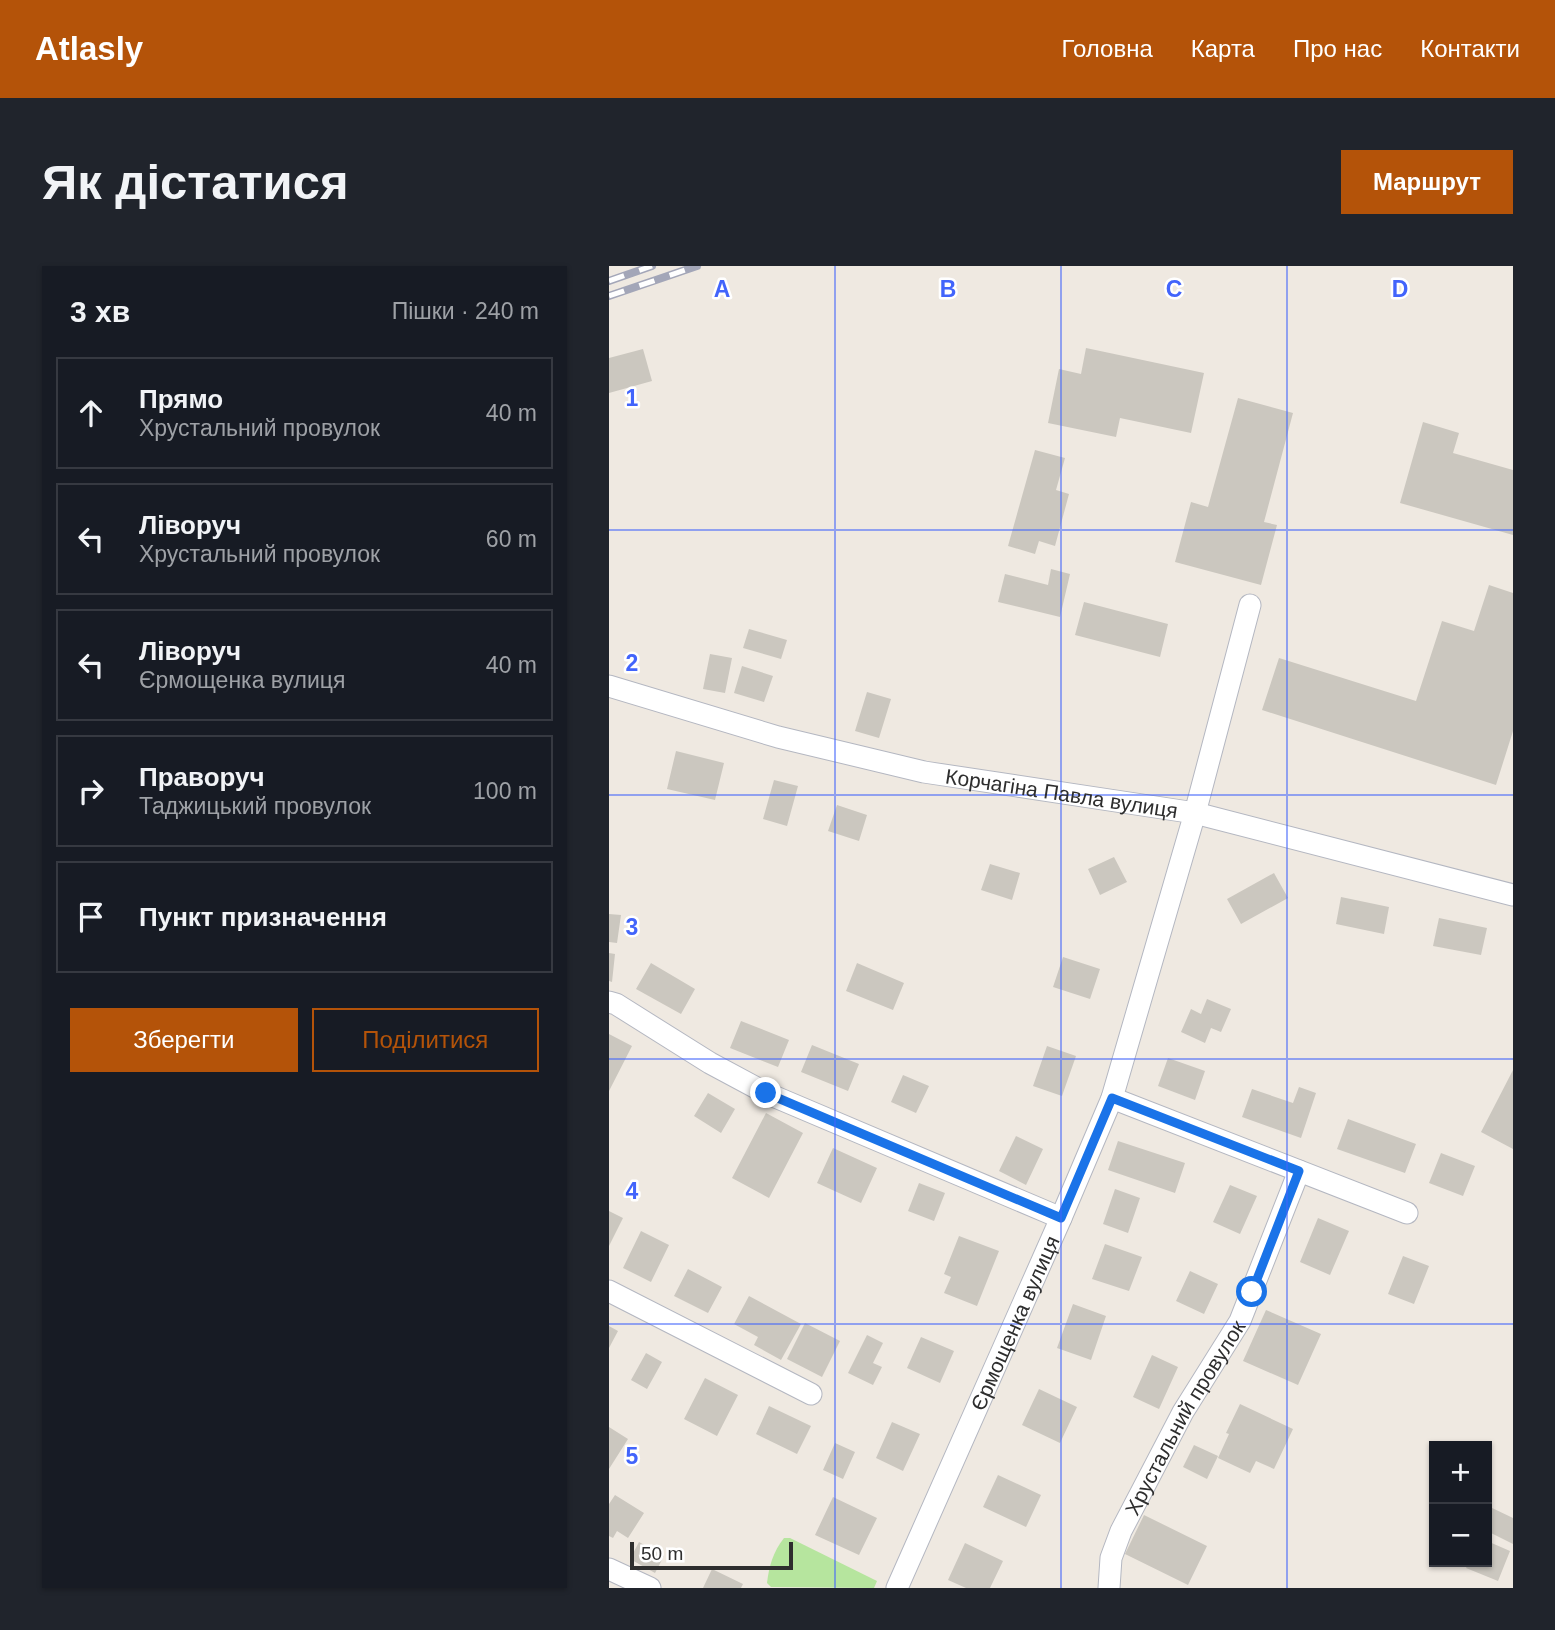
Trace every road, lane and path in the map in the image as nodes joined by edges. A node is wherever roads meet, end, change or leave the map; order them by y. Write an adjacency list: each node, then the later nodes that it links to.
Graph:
1 (1250, 605): 3 (street, Єрмощенка вулиця)
2 (609, 686): 3 (street, Корчагіна Павла вулиця)
3 (1195, 813): 4 (street, Корчагіна Павла вулиця); 6 (street, Єрмощенка вулиця)
4 (1513, 895)
5 (609, 1002): 9 (street)
6 (1112, 1098): 7 (street); 9 (street, Єрмощенка вулиця)
7 (1299, 1171): 8 (street); 15 (street, Хрустальний провулок)
8 (1408, 1213)
9 (1061, 1218): 14 (street, Єрмощенка вулиця)
10 (609, 1291): 11 (street)
11 (811, 1394)
12 (609, 1569): 13 (street)
13 (650, 1588)
14 (897, 1588)
15 (1109, 1588)

